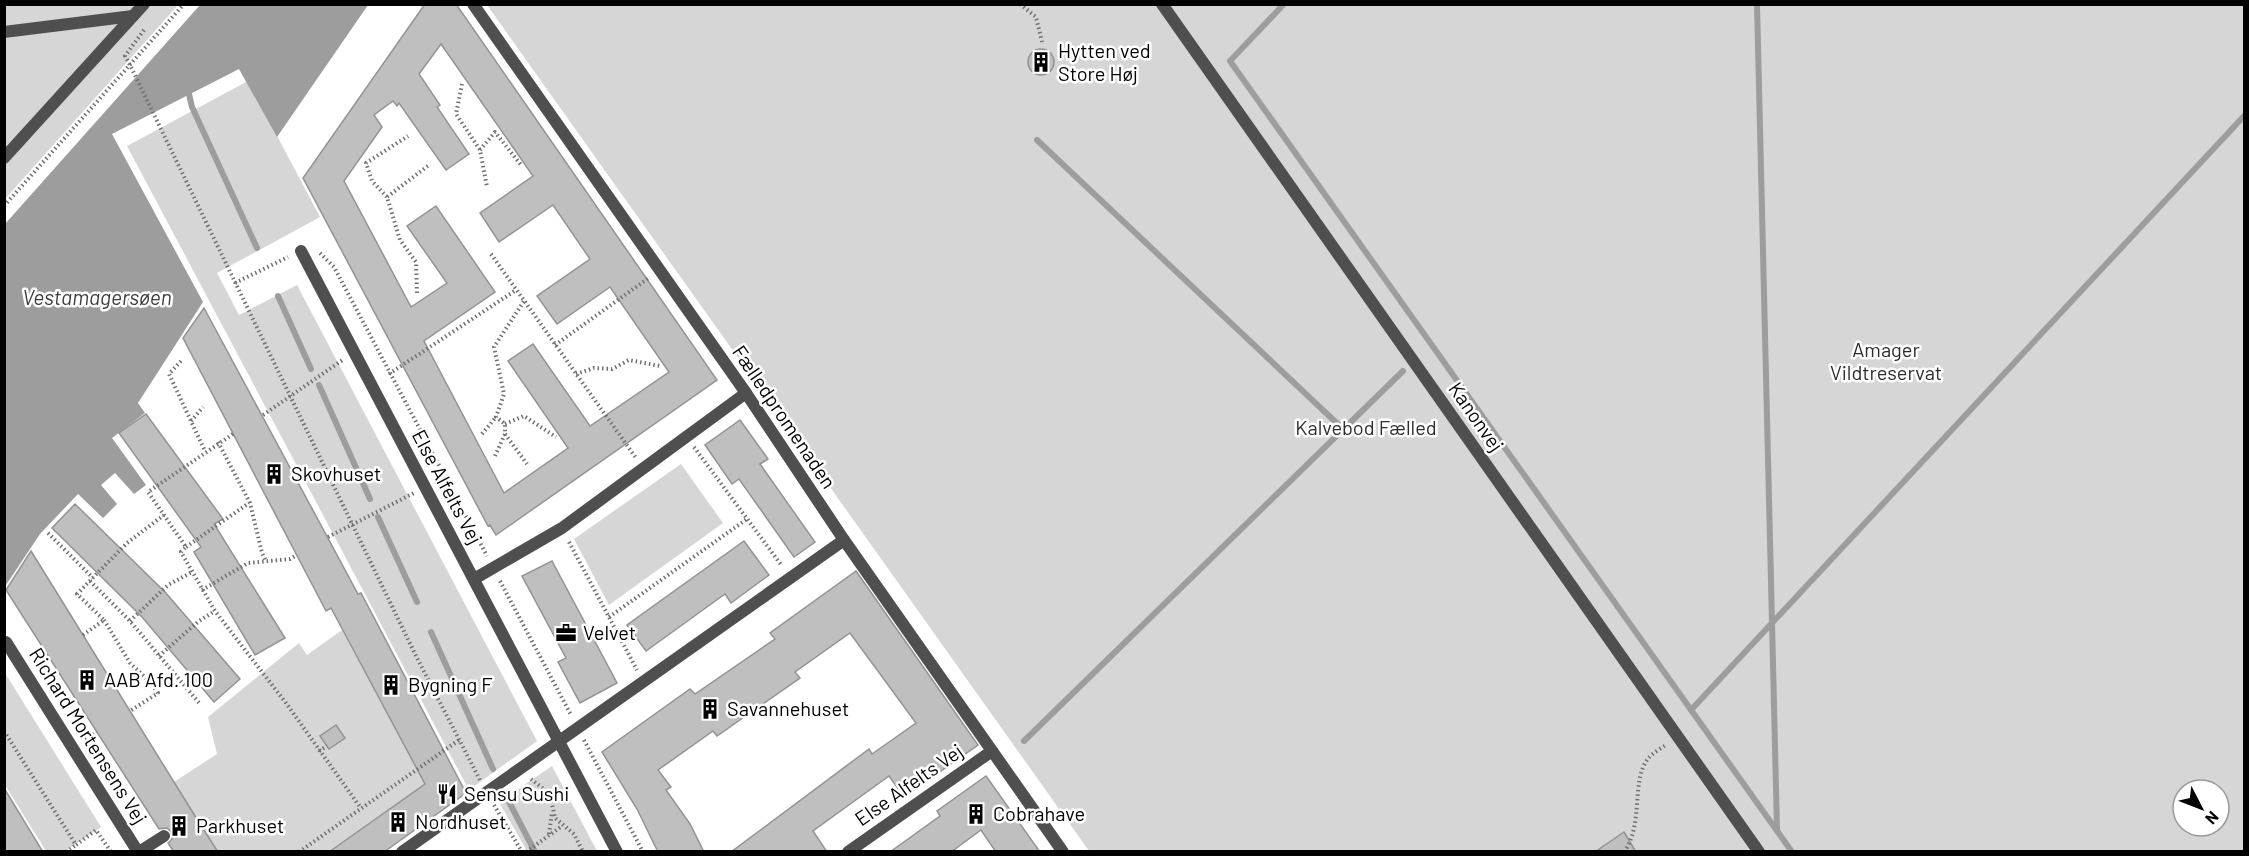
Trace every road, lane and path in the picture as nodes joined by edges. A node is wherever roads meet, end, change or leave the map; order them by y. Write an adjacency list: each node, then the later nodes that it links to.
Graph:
1 (144, 4): 6 (street)
2 (184, 4): 10 (path)
3 (473, 4): 22 (street, Fælledpromenaden)
4 (1020, 4): 9 (path)
5 (1162, 4): 81 (street, Kanonvej)
6 (133, 16): 8 (street); 14 (street)
7 (149, 22): 10 (path)
8 (4, 32)
9 (1042, 42)
10 (129, 65): 19 (path); 23 (path)
11 (462, 84): 13 (path)
12 (408, 136): 18 (path)
13 (480, 150): 16 (path); 17 (path)
14 (4, 158)
15 (429, 165): 18 (path)
16 (520, 165)
17 (487, 187)
18 (387, 197): 25 (path)
19 (4, 206)
20 (301, 251): 23 (path); 28 (street, Else Alfelts Vej); 31 (path)
21 (491, 254): 24 (path)
22 (660, 270): 27 (path); 34 (street, Fælledpromenaden)
23 (235, 283): 35 (path)
24 (516, 290): 26 (path); 31 (path)
25 (417, 293)
26 (524, 301): 27 (path); 38 (path)
27 (555, 345): 32 (path)
28 (355, 354): 33 (street, Else Alfelts Vej); 35 (path)
29 (181, 361): 39 (path)
30 (660, 366): 32 (path)
31 (390, 373): 33 (path); 63 (path)
32 (576, 374): 50 (path)
33 (372, 385): 51 (street, Else Alfelts Vej)
34 (746, 393): 45 (street); 59 (street, Fælledpromenaden)
35 (292, 398): 37 (path); 55 (path)
36 (203, 406): 39 (path)
37 (264, 415)
38 (496, 417): 40 (path); 42 (path)
39 (191, 421): 47 (path)
40 (505, 424): 43 (path); 44 (path)
41 (232, 434): 46 (path)
42 (482, 434)
43 (505, 434): 48 (path); 49 (path)
44 (556, 437)
45 (686, 437): 50 (street); 54 (path)
46 (218, 442): 47 (path); 52 (path)
47 (205, 451): 53 (path)
48 (495, 456)
49 (527, 464)
50 (643, 468): 56 (street)
51 (425, 487): 55 (path); 67 (street, Else Alfelts Vej)
52 (250, 503): 60 (path); 62 (path)
53 (164, 515): 60 (path); 66 (path)
54 (747, 519): 65 (path); 70 (path)
55 (352, 523): 58 (path); 82 (path)
56 (562, 528): 63 (street); 70 (path)
57 (48, 533): 66 (path)
58 (328, 537)
59 (843, 540): 65 (street); 86 (street, Fælledpromenaden)
60 (186, 547): 64 (path)
61 (297, 555): 62 (path)
62 (266, 561): 68 (path)
63 (493, 568): 67 (street); 79 (path)
64 (192, 572): 68 (path); 72 (path)
65 (790, 577): 76 (street)
66 (92, 579): 71 (path); 72 (path)
67 (474, 579): 83 (street, Else Alfelts Vej)
68 (202, 590): 69 (path)
69 (215, 611): 75 (path); 85 (path)
70 (609, 617): 76 (path)
71 (104, 620): 73 (path); 78 (path)
72 (130, 621): 75 (path)
73 (83, 634)
74 (6, 642): 98 (street, Richard Mortensens Vej)
75 (159, 656): 77 (path)
76 (642, 681): 79 (street)
77 (200, 704)
78 (130, 711)
79 (578, 728): 83 (street); 103 (path)
80 (4, 731): 94 (path)
81 (1678, 735): 106 (path); 107 (street, Kanonvej)
82 (459, 740): 88 (path); 89 (path)
83 (559, 741): 88 (street); 102 (street, Else Alfelts Vej)
84 (327, 746): 85 (path)
85 (319, 751): 89 (path)
86 (992, 751): 104 (street, Else Alfelts Vej); 105 (street, Fælledpromenaden)
87 (531, 780): 90 (path)
88 (486, 792): 95 (path); 100 (street)
89 (360, 807): 99 (path)
90 (552, 813): 91 (path); 92 (path)
91 (563, 826): 92 (path); 101 (path)
92 (549, 834): 95 (path)
93 (164, 836): 98 (street)
94 (76, 844): 96 (path); 97 (path)
95 (525, 851)
96 (66, 852)
97 (111, 852)
98 (138, 852)
99 (299, 852)
100 (402, 852)
101 (583, 852)
102 (617, 852)
103 (643, 852)
104 (848, 852)
105 (1063, 852)
106 (1624, 852)
107 (1759, 852)

